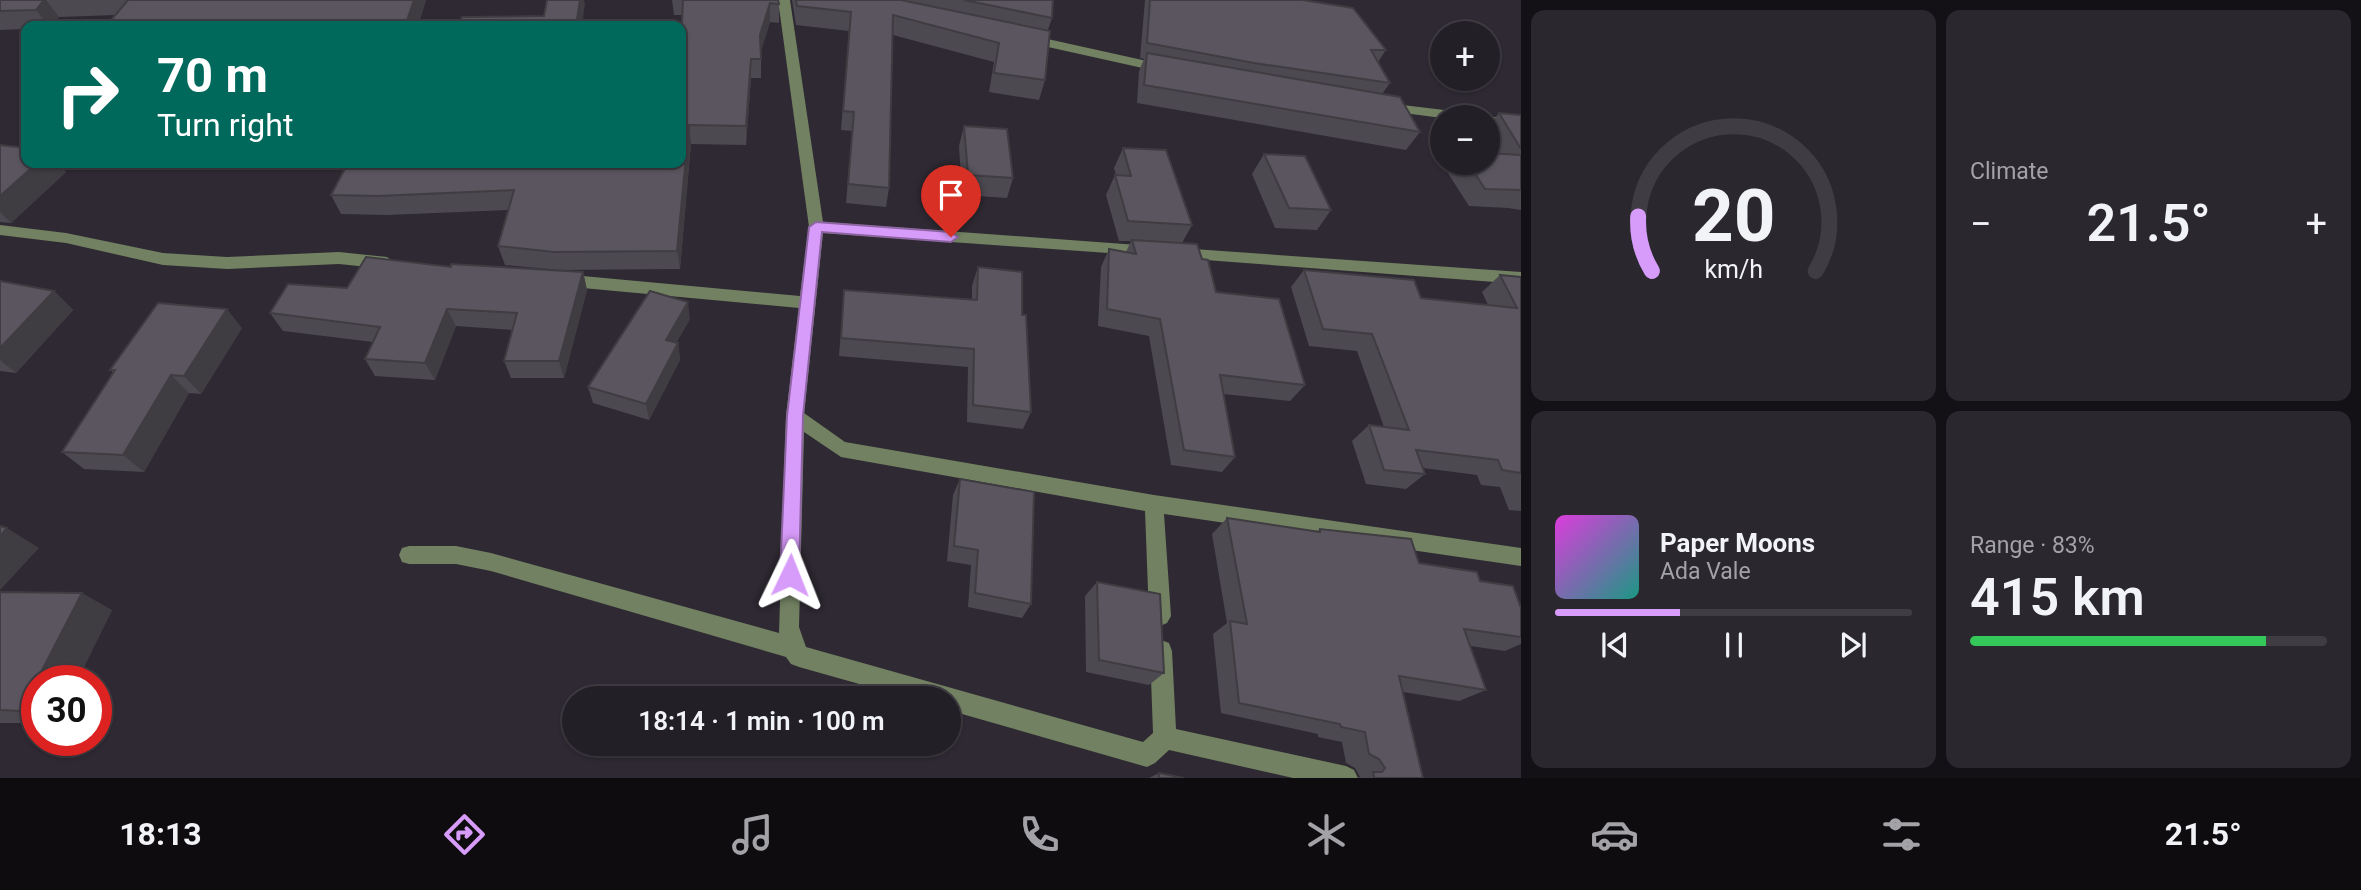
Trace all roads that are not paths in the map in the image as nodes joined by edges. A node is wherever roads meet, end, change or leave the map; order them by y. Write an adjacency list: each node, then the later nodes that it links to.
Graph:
1 (784, 0): 8 (street)
2 (1006, 34): 3 (street)
3 (1181, 72)
4 (1378, 106): 5 (street)
5 (1430, 112)
6 (1500, 122): 7 (street)
7 (1521, 125)
8 (816, 227): 12 (street); 13 (street)
9 (0, 230): 10 (street)
10 (408, 265)
11 (546, 278): 13 (street)
12 (1521, 278)
13 (809, 303): 14 (street)
14 (795, 416): 15 (street); 18 (street)
15 (1154, 504): 17 (street); 21 (street)
16 (409, 555): 18 (street)
17 (1521, 557)
18 (793, 648): 19 (street)
19 (905, 686)
20 (961, 702): 21 (street)
21 (1165, 738): 22 (street)
22 (1346, 778)

